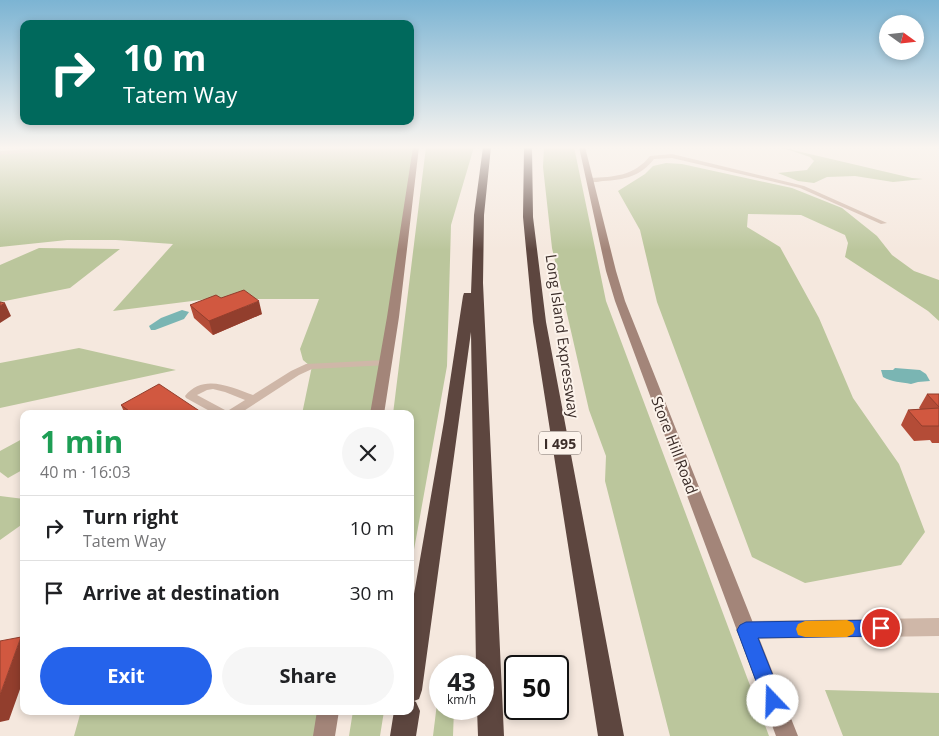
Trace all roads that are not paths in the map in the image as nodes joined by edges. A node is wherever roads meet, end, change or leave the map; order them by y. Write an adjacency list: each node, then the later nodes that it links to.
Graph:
1 (411, 181): 8 (main road)
2 (481, 181): 7 (highway)
3 (527, 181): 21 (highway, Long Island Expressway / I 495)
4 (590, 181): 14 (main road, Store Hill Road)
5 (778, 181): 6 (lane)
6 (882, 223)
7 (478, 235): 15 (highway); 20 (highway)
8 (385, 364): 9 (lane); 12 (main road)
9 (254, 399): 10 (lane); 11 (lane)
10 (216, 410)
11 (237, 410)
12 (378, 410)
13 (939, 627): 14 (street)
14 (746, 630): 22 (main road, Store Hill Road)
15 (414, 664)
16 (327, 715): 18 (main road)
17 (406, 715): 19 (highway)
18 (324, 736)
19 (403, 736)
20 (492, 736)
21 (611, 736)
22 (787, 736)

